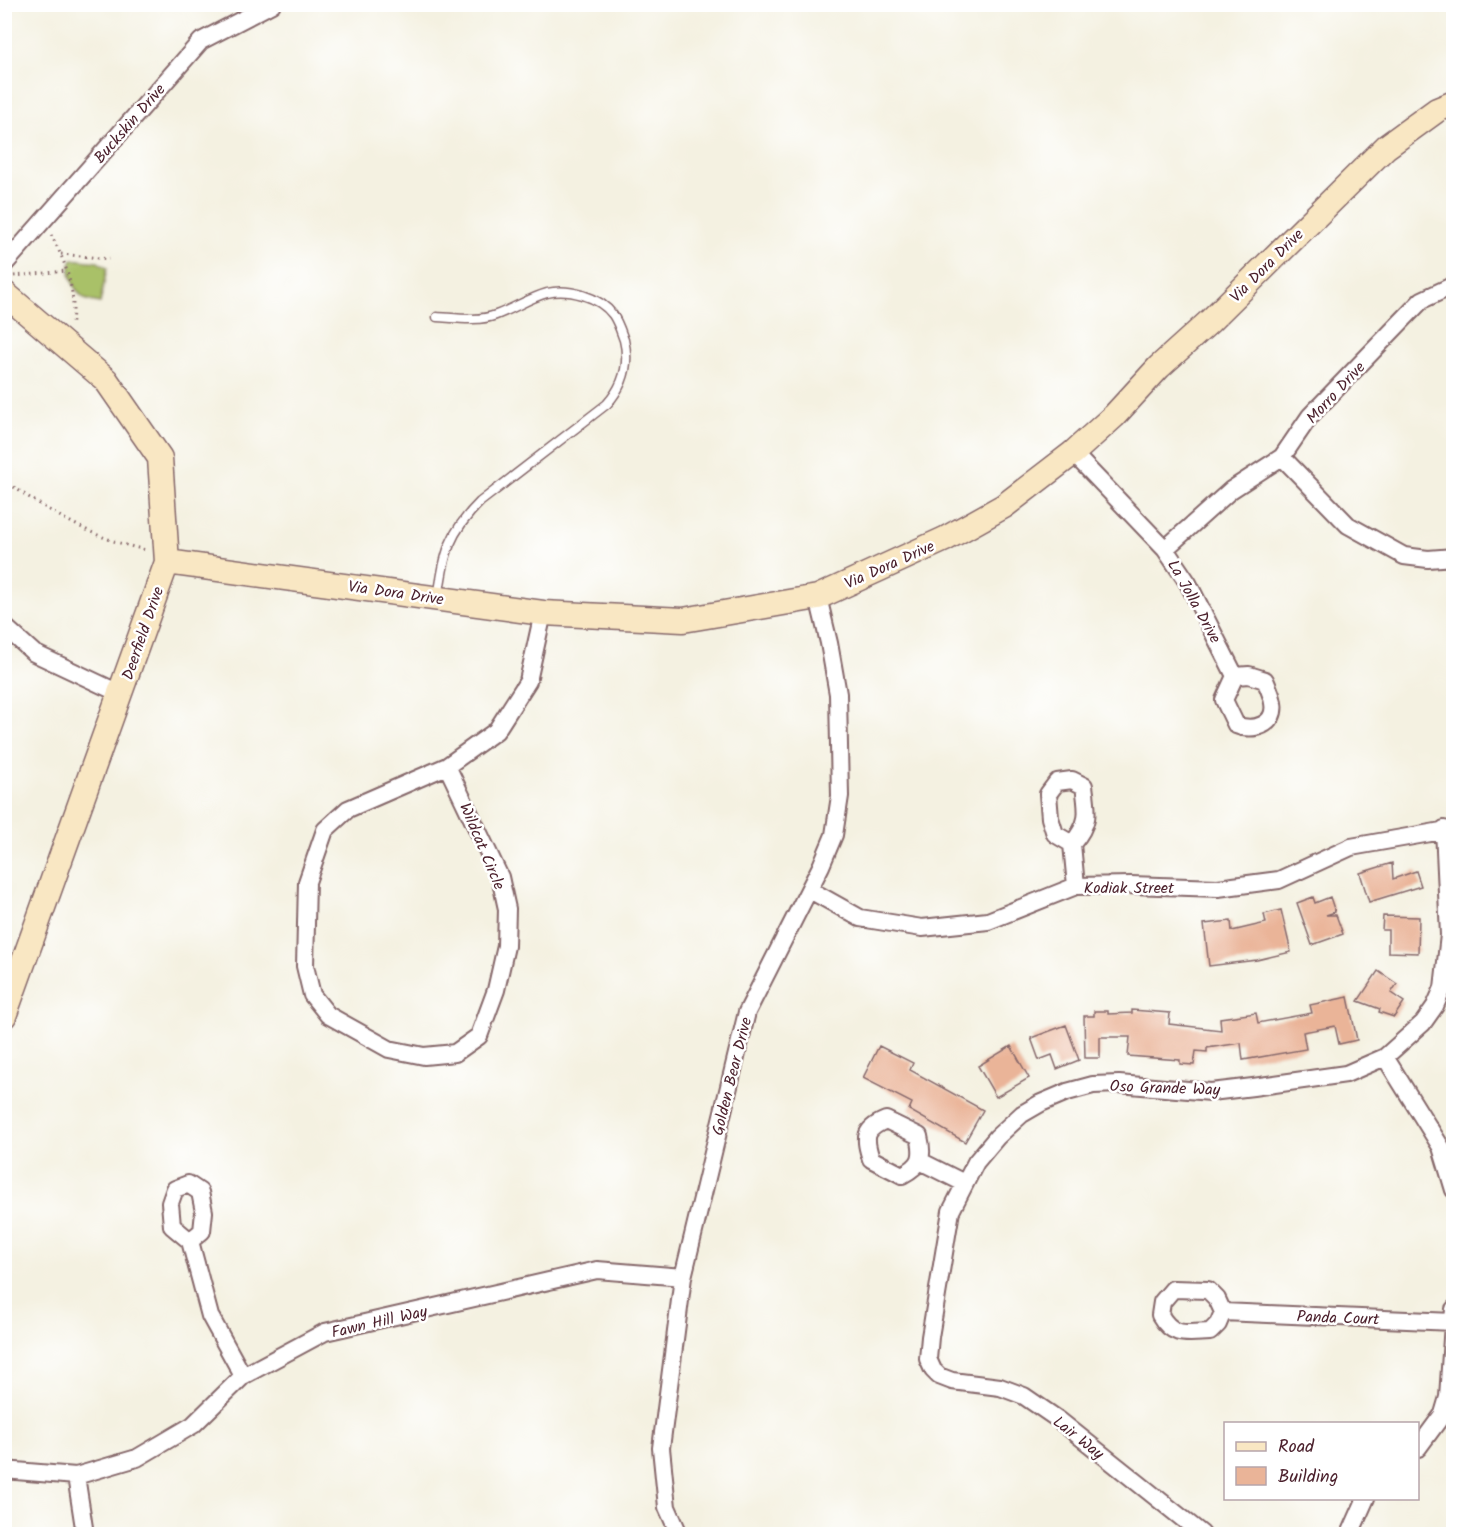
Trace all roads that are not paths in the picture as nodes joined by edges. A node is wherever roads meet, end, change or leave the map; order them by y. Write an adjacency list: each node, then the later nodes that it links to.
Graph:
1 (272, 4): 3 (street, Buckskin Drive)
2 (1454, 103): 7 (street, Via Dora Drive)
3 (4, 265)
4 (1454, 285): 8 (street, Morro Drive)
5 (4, 293): 10 (street, Deerfield Drive)
6 (436, 317): 13 (lane)
7 (1073, 453): 9 (street, La Jolla Drive); 12 (street, Via Dora Drive)
8 (1282, 458): 9 (street, Morro Drive); 11 (street)
9 (1165, 549): 16 (street, La Jolla Drive)
10 (166, 557): 13 (street, Via Dora Drive); 17 (street, Deerfield Drive)
11 (1454, 557)
12 (818, 597): 14 (street, Via Dora Drive); 22 (street, Golden Bear Drive)
13 (438, 598): 14 (street, Via Dora Drive)
14 (543, 613): 18 (street, Wildcat Circle)
15 (4, 626): 17 (street)
16 (1235, 676)
17 (121, 694): 23 (street, Deerfield Drive)
18 (447, 766): 18 (street, Wildcat Circle)
19 (1449, 829): 21 (street, Kodiak Street); 24 (street, Oso Grande Way)
20 (1072, 844): 21 (street)
21 (1076, 886): 22 (street, Kodiak Street)
22 (810, 890): 29 (street, Golden Bear Drive)
23 (4, 1016)
24 (1385, 1057): 26 (street); 27 (street, Oso Grande Way)
25 (920, 1161): 27 (street)
26 (1452, 1181)
27 (964, 1183): 34 (street, Oso Grande Way)
28 (190, 1242): 33 (street)
29 (683, 1277): 33 (street, Fawn Hill Way); 40 (street, Golden Bear Drive)
30 (1454, 1308): 32 (street)
31 (1223, 1312): 32 (street, Panda Court)
32 (1453, 1322): 35 (street)
33 (243, 1376): 37 (street, Fawn Hill Way)
34 (939, 1376): 41 (street, Lair Way)
35 (1419, 1447)
36 (4, 1470): 37 (street, Fawn Hill Way)
37 (76, 1476): 39 (street)
38 (1365, 1500): 42 (street)
39 (85, 1534)
40 (679, 1534)
41 (1202, 1534)
42 (1350, 1534)

